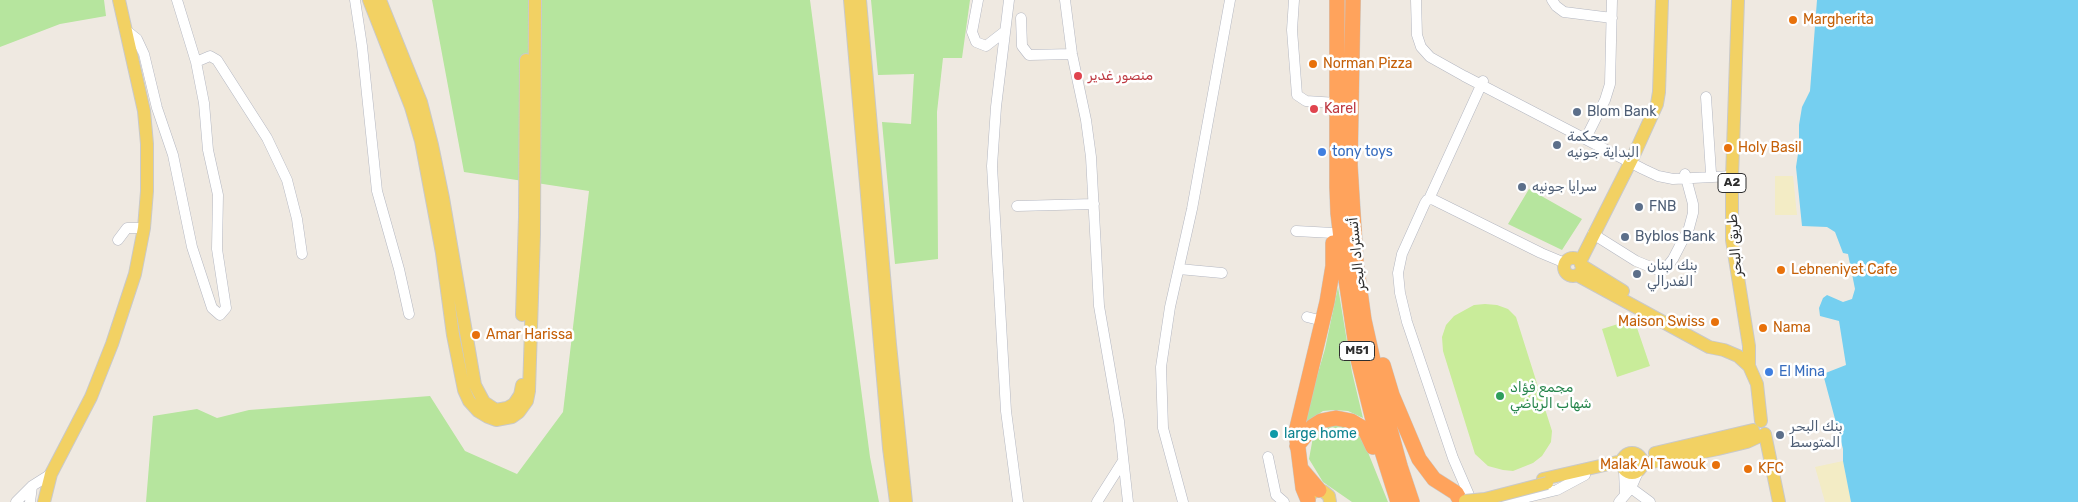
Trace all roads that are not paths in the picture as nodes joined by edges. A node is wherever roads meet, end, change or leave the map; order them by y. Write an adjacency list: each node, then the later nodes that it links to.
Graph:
1 (119, 0): 26 (main road)
2 (177, 0): 30 (street)
3 (355, 0): 52 (street)
4 (369, 0): 7 (main road)
5 (380, 0): 6 (main road)
6 (527, 0)
7 (535, 0)
8 (850, 0): 73 (main road)
9 (860, 0): 74 (main road)
10 (978, 0): 27 (street)
11 (1009, 0): 27 (street)
12 (1065, 0): 29 (street)
13 (1230, 0): 50 (street)
14 (1294, 0): 33 (street)
15 (1337, 0): 33 (highway, أتستراد البحر / M51)
16 (1353, 0): 54 (highway, أتستراد البحر / M51)
17 (1416, 0): 28 (street)
18 (1422, 0): 28 (street)
19 (1552, 0): 25 (street)
20 (1612, 0): 25 (street)
21 (1653, 0): 35 (main road)
22 (1662, 0): 35 (main road)
23 (1738, 0): 36 (main road, طريق البحر / A2)
24 (1021, 18): 29 (street)
25 (1612, 18): 34 (street)
26 (127, 31): 30 (street); 43 (main road)
27 (1004, 32): 75 (street)
28 (1423, 45): 31 (street)
29 (1072, 54): 40 (street)
30 (196, 62): 48 (street)
31 (1482, 83): 34 (street); 39 (street)
32 (1706, 97): 37 (street)
33 (1336, 103): 42 (highway, أتستراد البحر / M51)
34 (1587, 136): 35 (street)
35 (1629, 159): 38 (street); 46 (main road); 49 (main road)
36 (1732, 173): 37 (street); 56 (main road, طريق البحر / A2)
37 (1706, 175): 38 (street)
38 (1685, 176): 46 (street)
39 (1429, 199): 49 (street); 83 (street)
40 (1094, 204): 41 (street); 60 (street)
41 (1017, 206)
42 (1338, 212): 45 (highway); 67 (highway, أتستراد البحر / M51)
43 (144, 228): 47 (street); 63 (main road)
44 (1296, 230): 45 (street)
45 (1333, 233): 55 (highway)
46 (1593, 234): 49 (main road)
47 (118, 240)
48 (302, 254)
49 (1573, 265): 56 (main road)
50 (1179, 270): 51 (street); 78 (street)
51 (1222, 273)
52 (409, 314)
53 (1306, 317): 55 (street)
54 (1364, 320): 82 (highway, أتستراد البحر / M51); 83 (highway)
55 (1323, 321): 58 (highway)
56 (1750, 368): 57 (main road, طريق البحر / A2)
57 (1758, 431): 61 (main road); 86 (main road, طريق البحر / A2)
58 (1297, 446): 67 (highway); 69 (highway)
59 (1268, 457): 79 (street)
60 (1123, 461): 76 (street); 77 (street)
61 (1640, 464): 62 (main road); 62 (main road); 68 (street)
62 (1622, 465): 64 (main road); 65 (main road); 68 (street)
63 (51, 474): 66 (street); 72 (main road)
64 (1585, 475): 65 (main road); 84 (street)
65 (1545, 481): 83 (main road, bridge)
66 (32, 486): 70 (street); 71 (street)
67 (1392, 486): 81 (highway, أتستراد البحر / M51)
68 (1625, 494): 85 (street)
69 (1311, 497): 80 (main road)
70 (16, 502)
71 (30, 502)
72 (44, 502)
73 (896, 502)
74 (906, 502)
75 (1018, 502)
76 (1097, 502)
77 (1128, 502)
78 (1183, 502)
79 (1284, 502)
80 (1330, 502)
81 (1398, 502)
82 (1412, 502)
83 (1468, 502)
84 (1507, 502)
85 (1650, 502)
86 (1779, 502)

